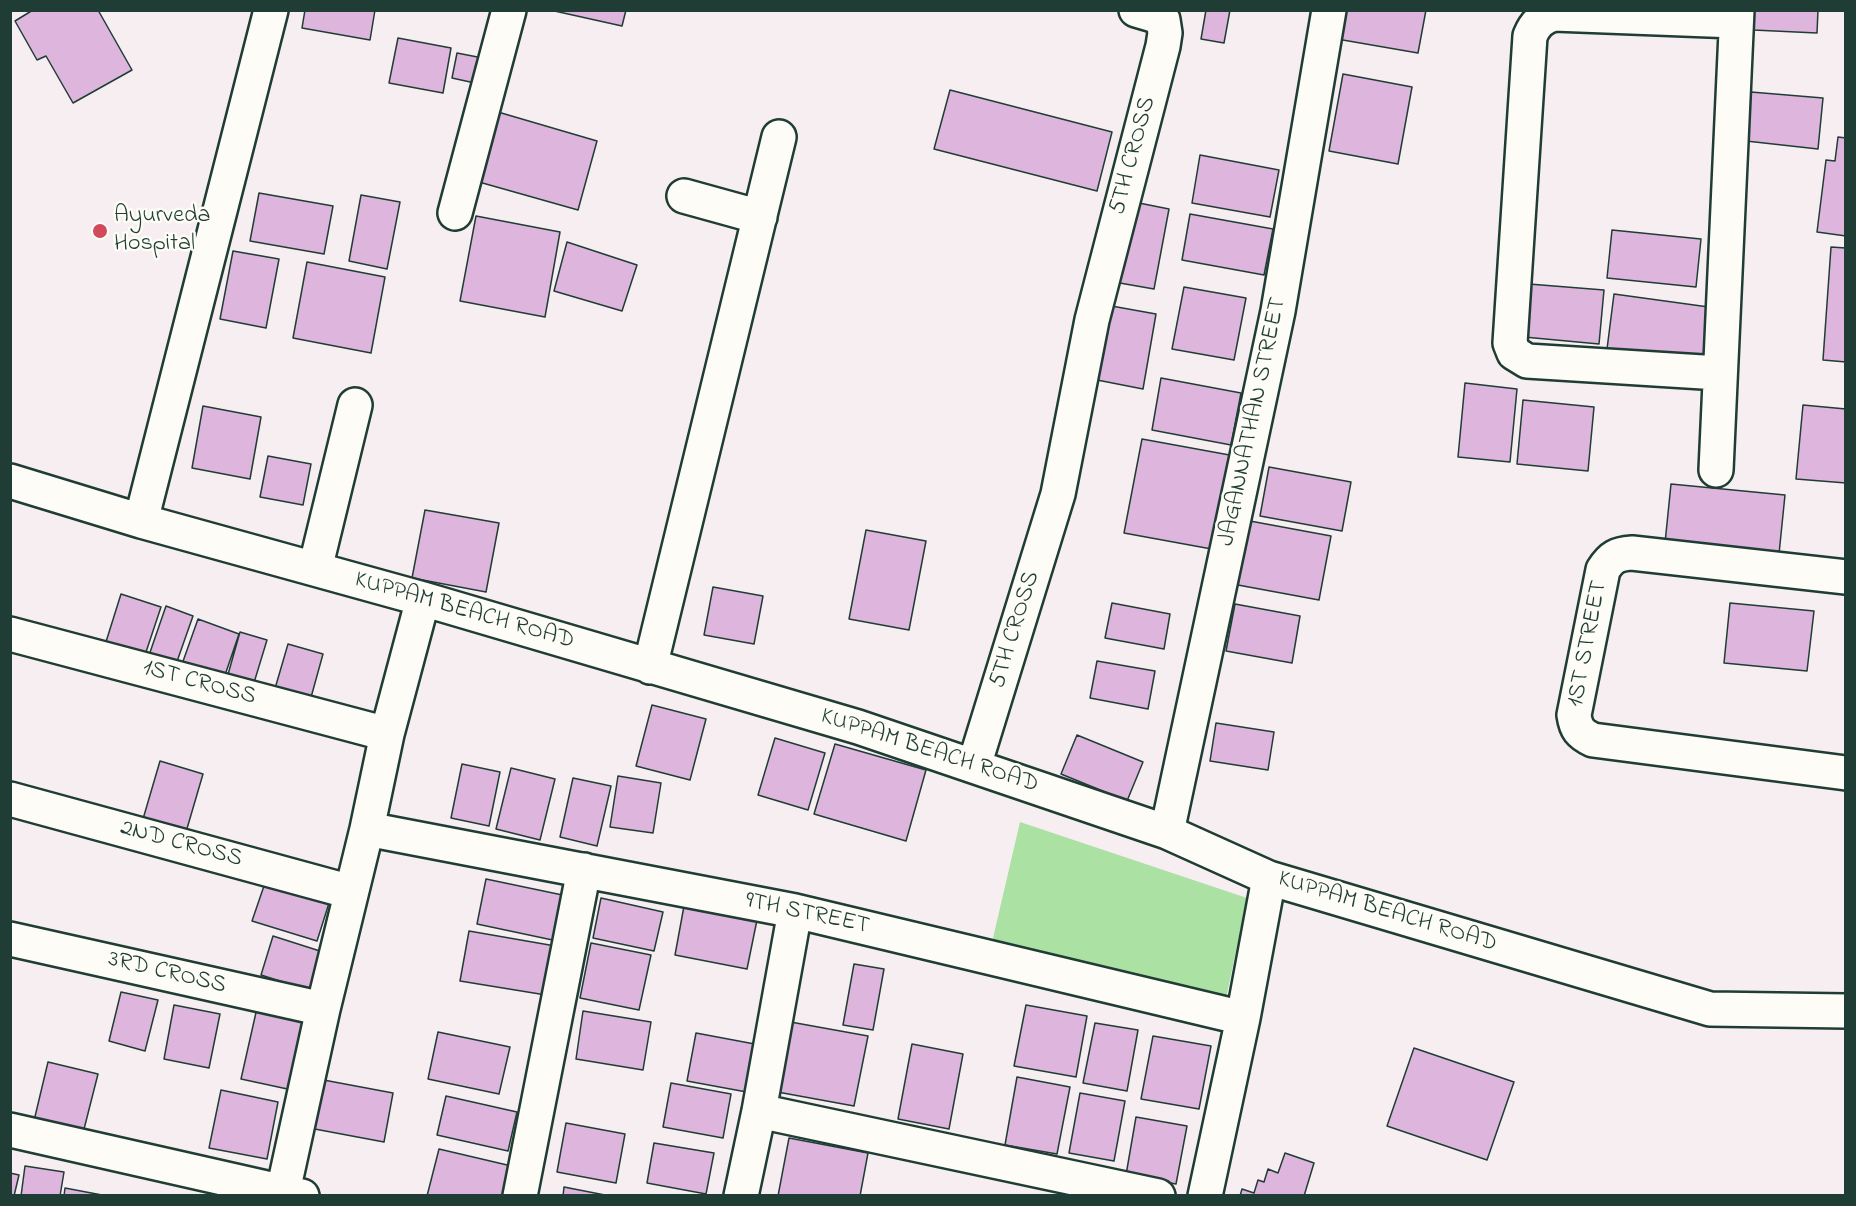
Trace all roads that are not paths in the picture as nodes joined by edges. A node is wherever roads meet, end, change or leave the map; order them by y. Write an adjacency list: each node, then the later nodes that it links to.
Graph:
1 (271, 10): 14 (street)
2 (509, 10): 8 (street)
3 (1136, 10): 21 (street, 5TH CROSS)
4 (1329, 10): 25 (street, JAGANNATHAN STREET)
5 (1736, 16): 10 (street); 10 (street)
6 (779, 137): 9 (street)
7 (684, 196): 9 (street)
8 (455, 213)
9 (760, 217): 19 (street)
10 (1719, 373): 12 (street)
11 (355, 405): 15 (street)
12 (1716, 470)
13 (10, 481): 14 (street, KUPPAM BEACH ROAD)
14 (141, 521): 15 (street, KUPPAM BEACH ROAD)
15 (315, 569): 17 (street, KUPPAM BEACH ROAD)
16 (1845, 577): 22 (street, 1ST STREET)
17 (423, 599): 19 (street, KUPPAM BEACH ROAD); 20 (street)
18 (10, 634): 20 (street, 1ST CROSS)
19 (650, 667): 21 (street, KUPPAM BEACH ROAD)
20 (387, 734): 24 (street)
21 (974, 766): 25 (street, KUPPAM BEACH ROAD)
22 (1845, 773)
23 (10, 799): 28 (street, 2ND CROSS)
24 (367, 829): 26 (street, 9TH STREET); 28 (street)
25 (1167, 832): 27 (street, KUPPAM BEACH ROAD)
26 (584, 870): 29 (street, 9TH STREET); 37 (street)
27 (1269, 878): 32 (street, KUPPAM BEACH ROAD); 33 (street)
28 (351, 892): 31 (street)
29 (795, 911): 33 (street, 9TH STREET); 34 (street)
30 (10, 939): 31 (street, 3RD CROSS)
31 (323, 1009): 36 (street)
32 (1845, 1011)
33 (1243, 1018): 40 (street)
34 (759, 1110): 38 (street); 39 (street)
35 (10, 1130): 36 (street)
36 (289, 1194)
37 (520, 1196)
38 (741, 1196)
39 (1158, 1196)
40 (1205, 1196)

